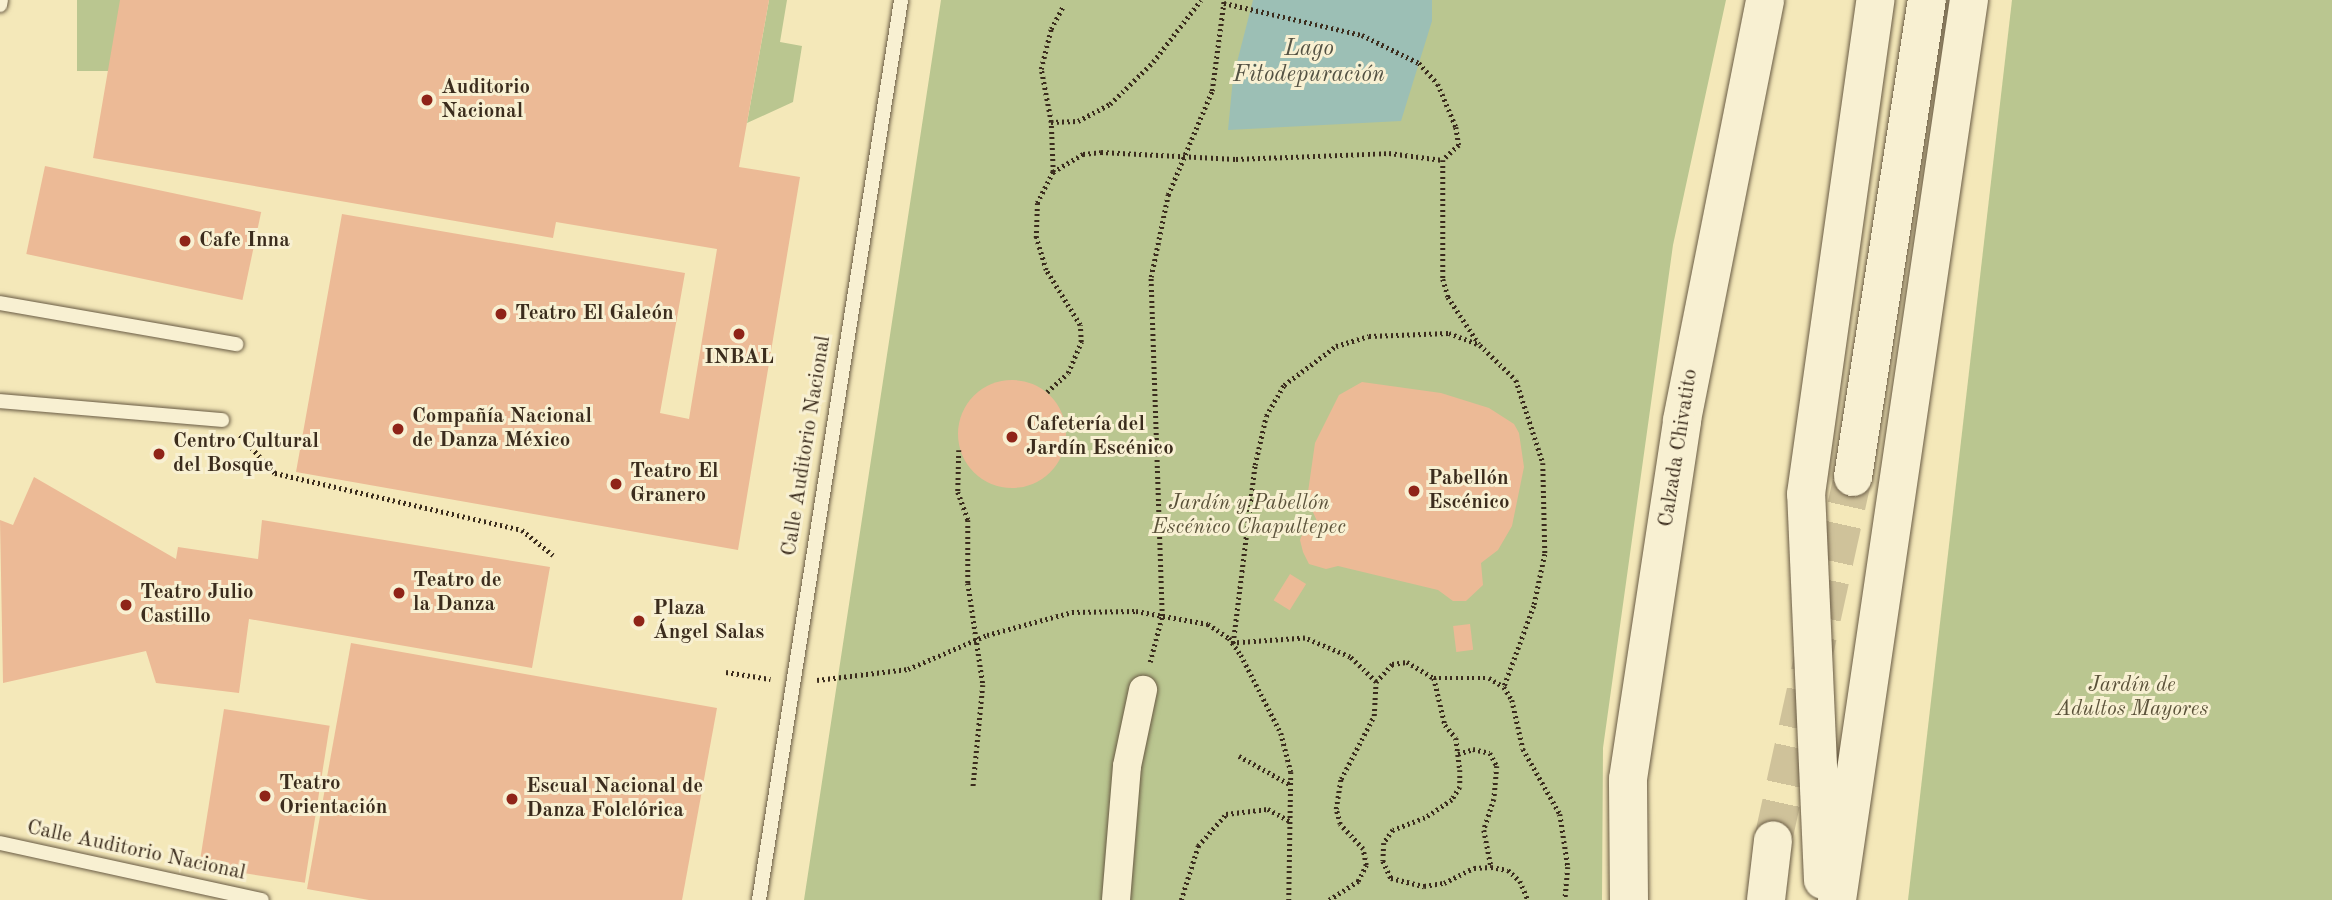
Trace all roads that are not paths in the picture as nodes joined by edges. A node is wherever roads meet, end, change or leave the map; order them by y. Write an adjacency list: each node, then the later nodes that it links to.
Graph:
1 (901, 0): 15 (lane, Calle Auditorio Nacional)
2 (1765, 0): 17 (main road, Calzada Chivatito)
3 (1875, 0): 19 (main road)
4 (1927, 0): 10 (main road)
5 (1969, 0): 20 (main road)
6 (0, 303): 7 (lane)
7 (236, 344)
8 (0, 401): 9 (lane)
9 (222, 420)
10 (1853, 477)
11 (1143, 690): 16 (street)
12 (1773, 840): 18 (main road)
13 (0, 843): 14 (lane, Calle Auditorio Nacional)
14 (262, 900)
15 (759, 900)
16 (1116, 900)
17 (1629, 900)
18 (1766, 900)
19 (1824, 900)
20 (1837, 900)

